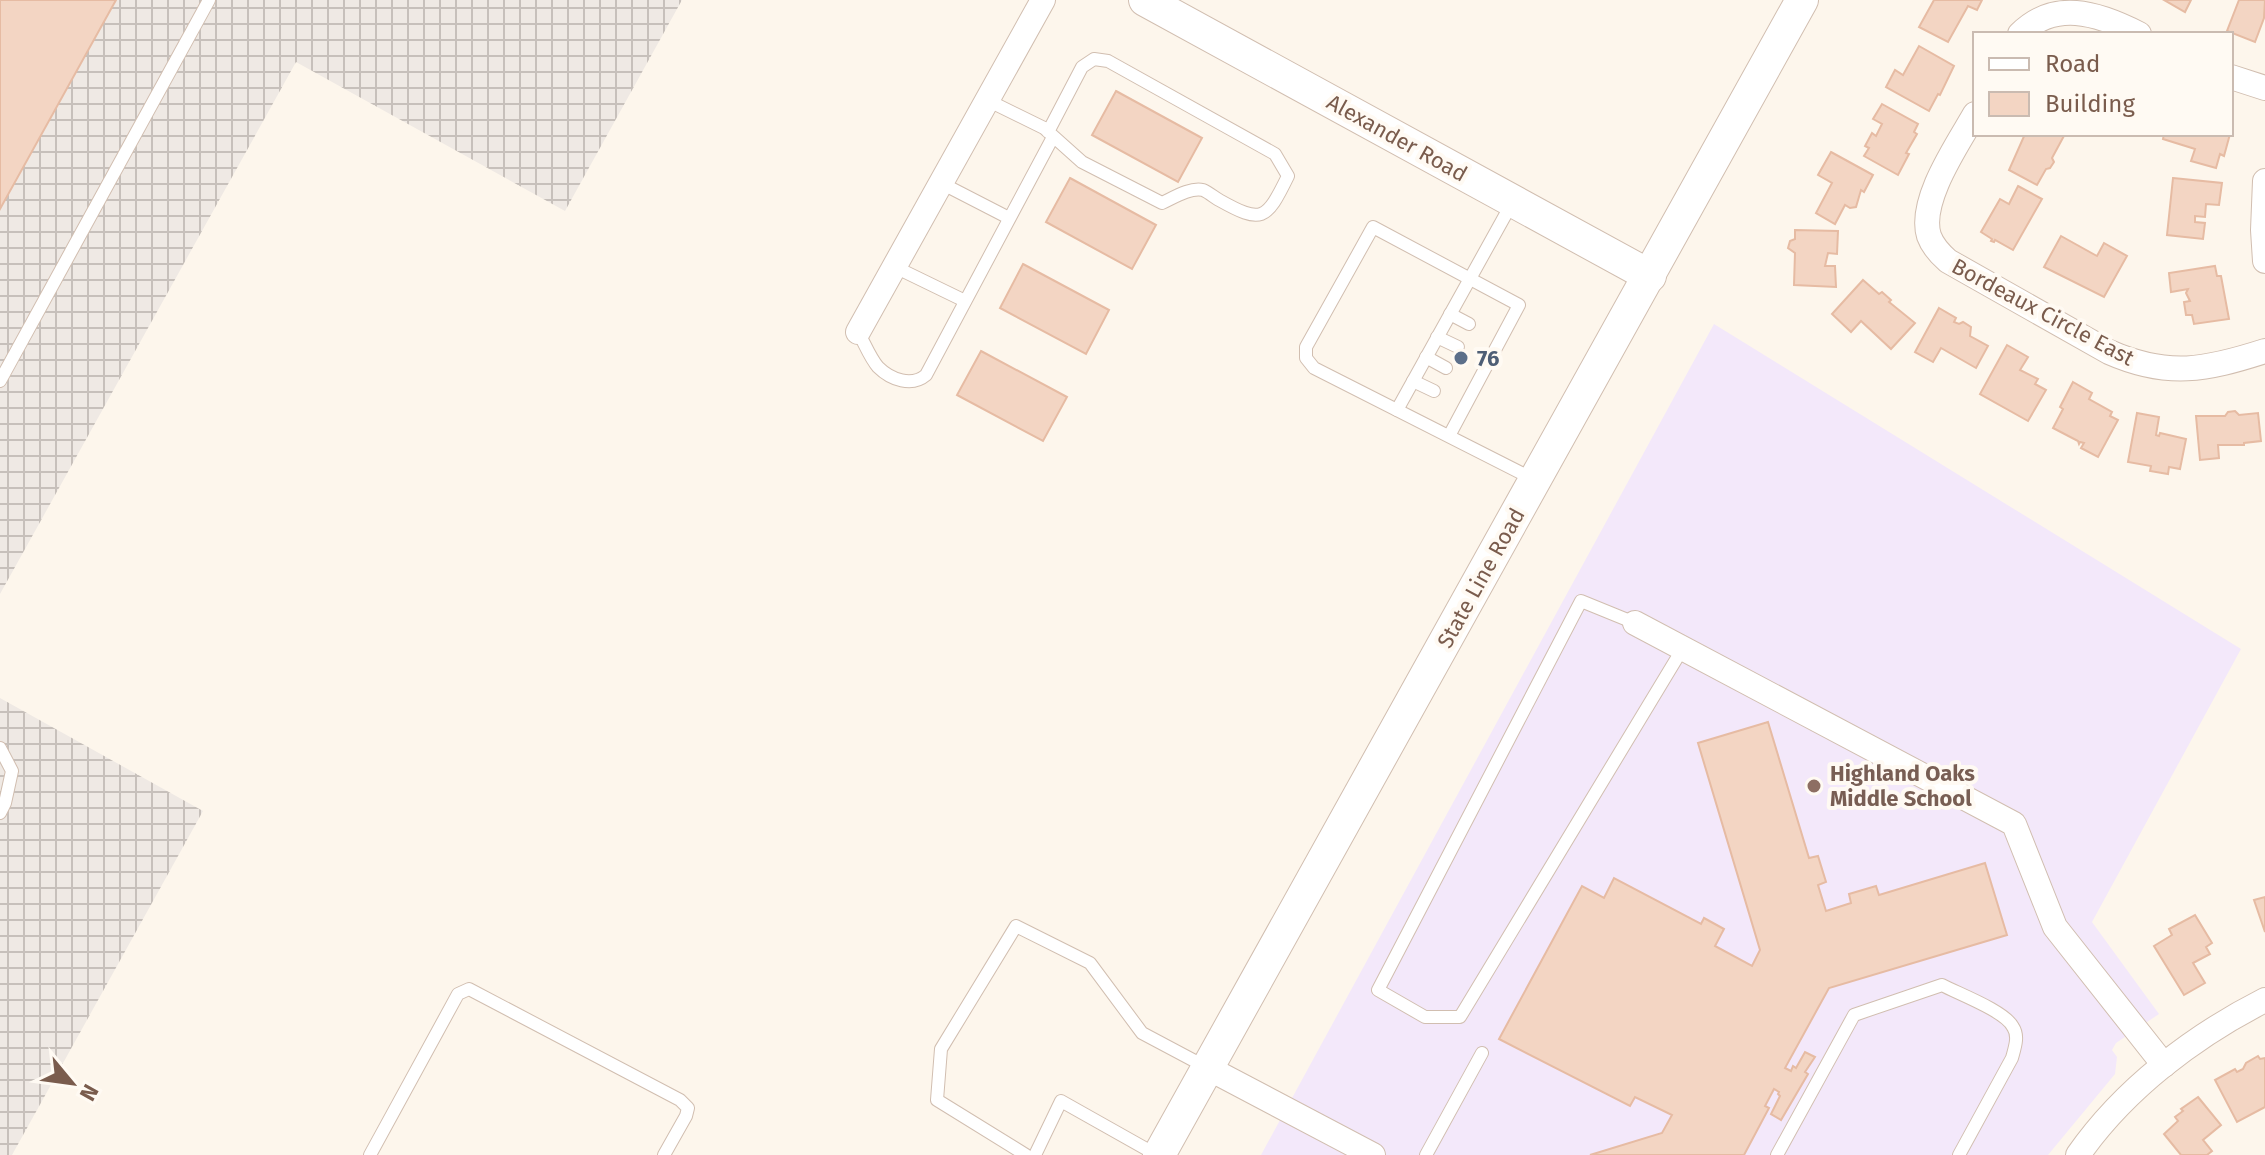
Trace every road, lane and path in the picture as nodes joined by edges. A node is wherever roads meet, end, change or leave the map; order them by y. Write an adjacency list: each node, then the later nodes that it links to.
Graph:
1 (209, 0): 29 (lane)
2 (1043, 0): 9 (street)
3 (1145, 0): 14 (street, Alexander Road)
4 (1802, 0): 18 (street, State Line Road)
5 (2022, 32): 6 (street)
6 (2135, 32)
7 (2233, 78): 8 (street)
8 (2265, 88)
9 (987, 100): 11 (lane); 13 (street)
10 (1973, 118): 26 (street, Bordeaux Circle East)
11 (1051, 134): 11 (lane); 15 (lane)
12 (2265, 181): 16 (street)
13 (941, 183): 15 (lane); 17 (street)
14 (1513, 201): 18 (street, Alexander Road); 19 (lane)
15 (1009, 218): 20 (lane)
16 (2265, 261)
17 (895, 267): 20 (lane); 23 (street)
18 (1650, 276): 34 (street, State Line Road)
19 (1469, 278): 21 (lane); 32 (lane); 33 (lane)
20 (965, 301): 23 (lane)
21 (1450, 314): 22 (lane); 24 (lane)
22 (1469, 324)
23 (858, 332)
24 (1437, 337): 25 (lane); 27 (lane)
25 (1458, 347)
26 (2265, 351)
27 (1426, 357): 28 (lane); 30 (lane)
28 (1446, 368)
29 (0, 381)
30 (1413, 381): 31 (lane); 32 (lane)
31 (1434, 391)
32 (1397, 410): 33 (lane)
33 (1449, 436): 34 (lane)
34 (1536, 481): 42 (street, State Line Road)
35 (1635, 623): 36 (street); 36 (lane)
36 (1683, 648): 41 (street)
37 (0, 748): 38 (lane)
38 (0, 813)
39 (2265, 1000): 41 (street)
40 (1482, 1053): 49 (lane)
41 (2164, 1065): 52 (street)
42 (1206, 1067): 45 (lane); 47 (street, State Line Road); 48 (street)
43 (370, 1155): 44 (lane)
44 (664, 1155)
45 (1026, 1155)
46 (1035, 1155): 47 (lane)
47 (1158, 1155)
48 (1373, 1155)
49 (1426, 1155)
50 (1777, 1155): 51 (lane)
51 (1959, 1155)
52 (2078, 1155)

